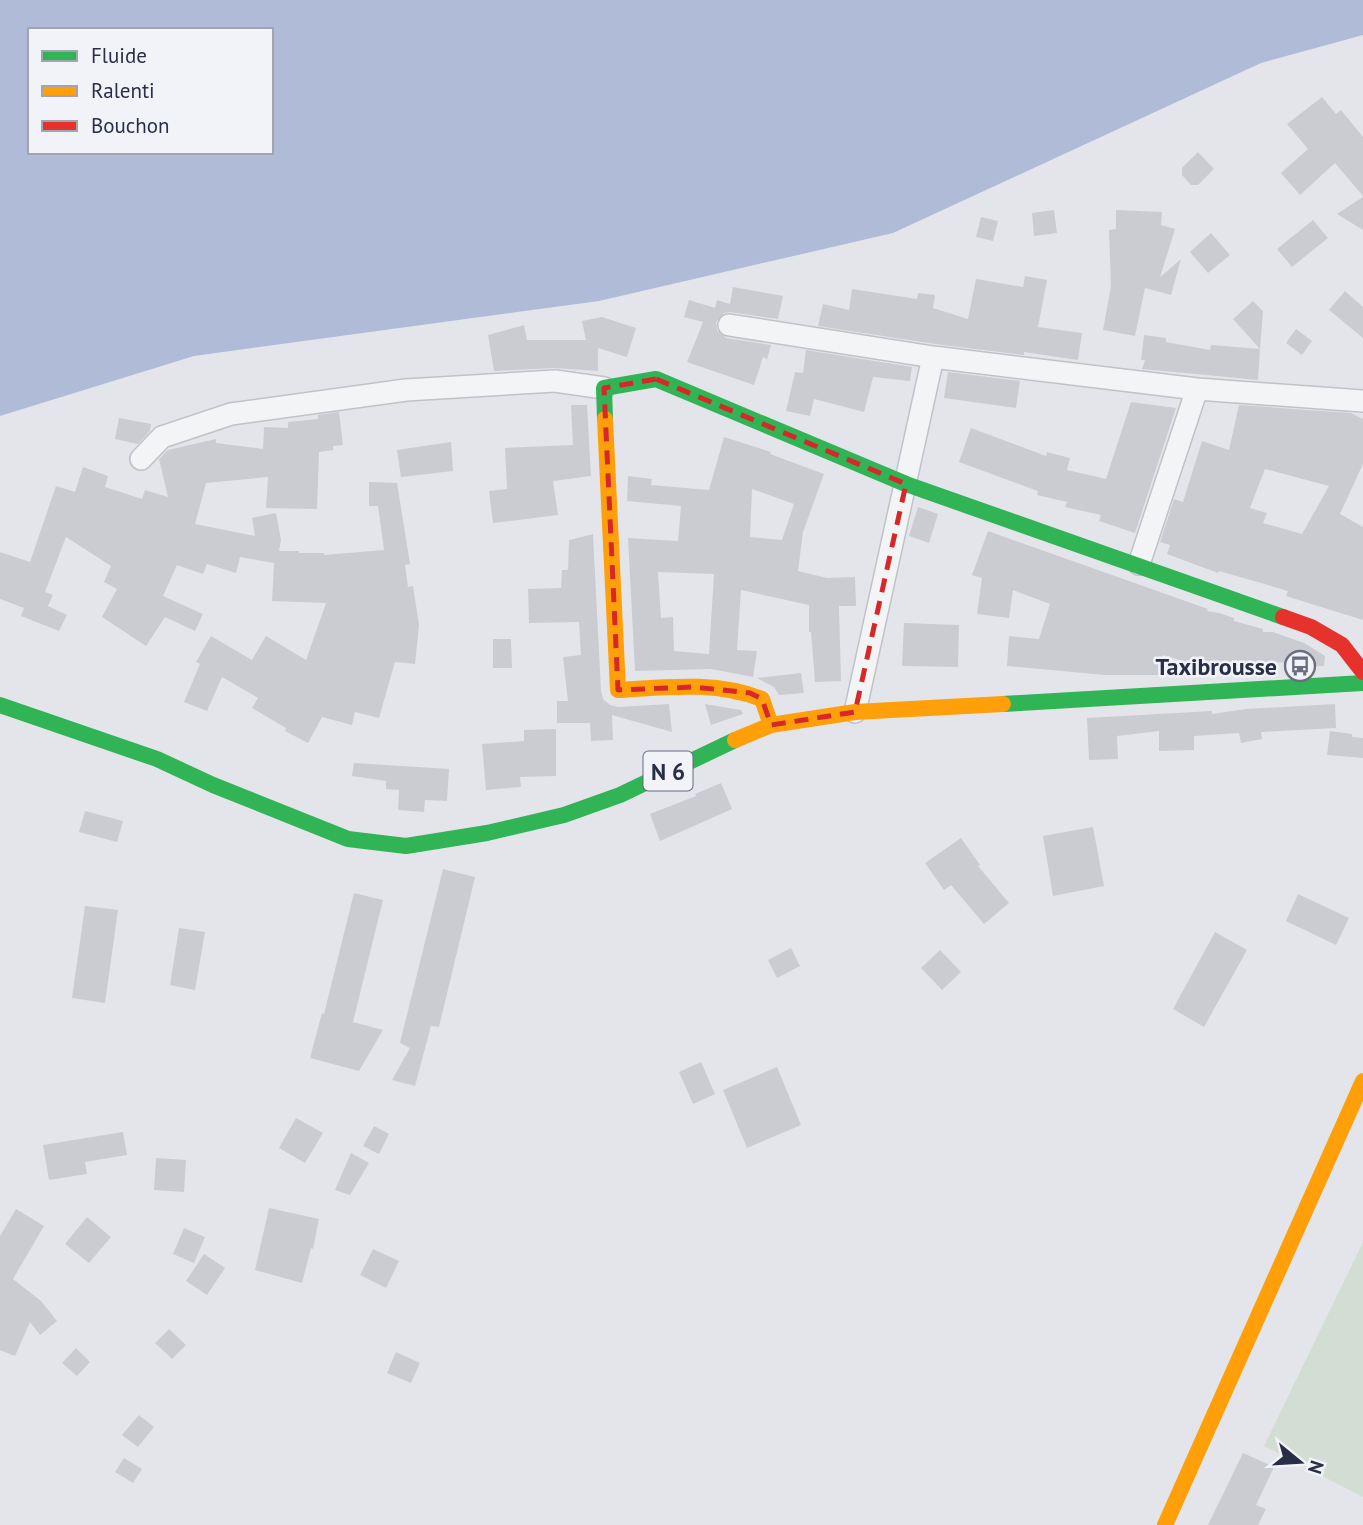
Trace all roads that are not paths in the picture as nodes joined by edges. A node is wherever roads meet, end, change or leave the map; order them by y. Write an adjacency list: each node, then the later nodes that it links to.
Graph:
1 (729, 325): 2 (street)
2 (933, 357): 4 (street); 7 (street)
3 (604, 388): 6 (street); 7 (street); 13 (street)
4 (1197, 389): 5 (street); 8 (street)
5 (1363, 401)
6 (141, 459)
7 (906, 484): 8 (street); 12 (street)
8 (1139, 564): 9 (street)
9 (1363, 672)
10 (1363, 683): 12 (street, N 6)
11 (0, 705): 13 (street, N 6)
12 (855, 712): 13 (street, N 6)
13 (771, 725)
14 (1363, 1081): 15 (street)
15 (1165, 1525)

